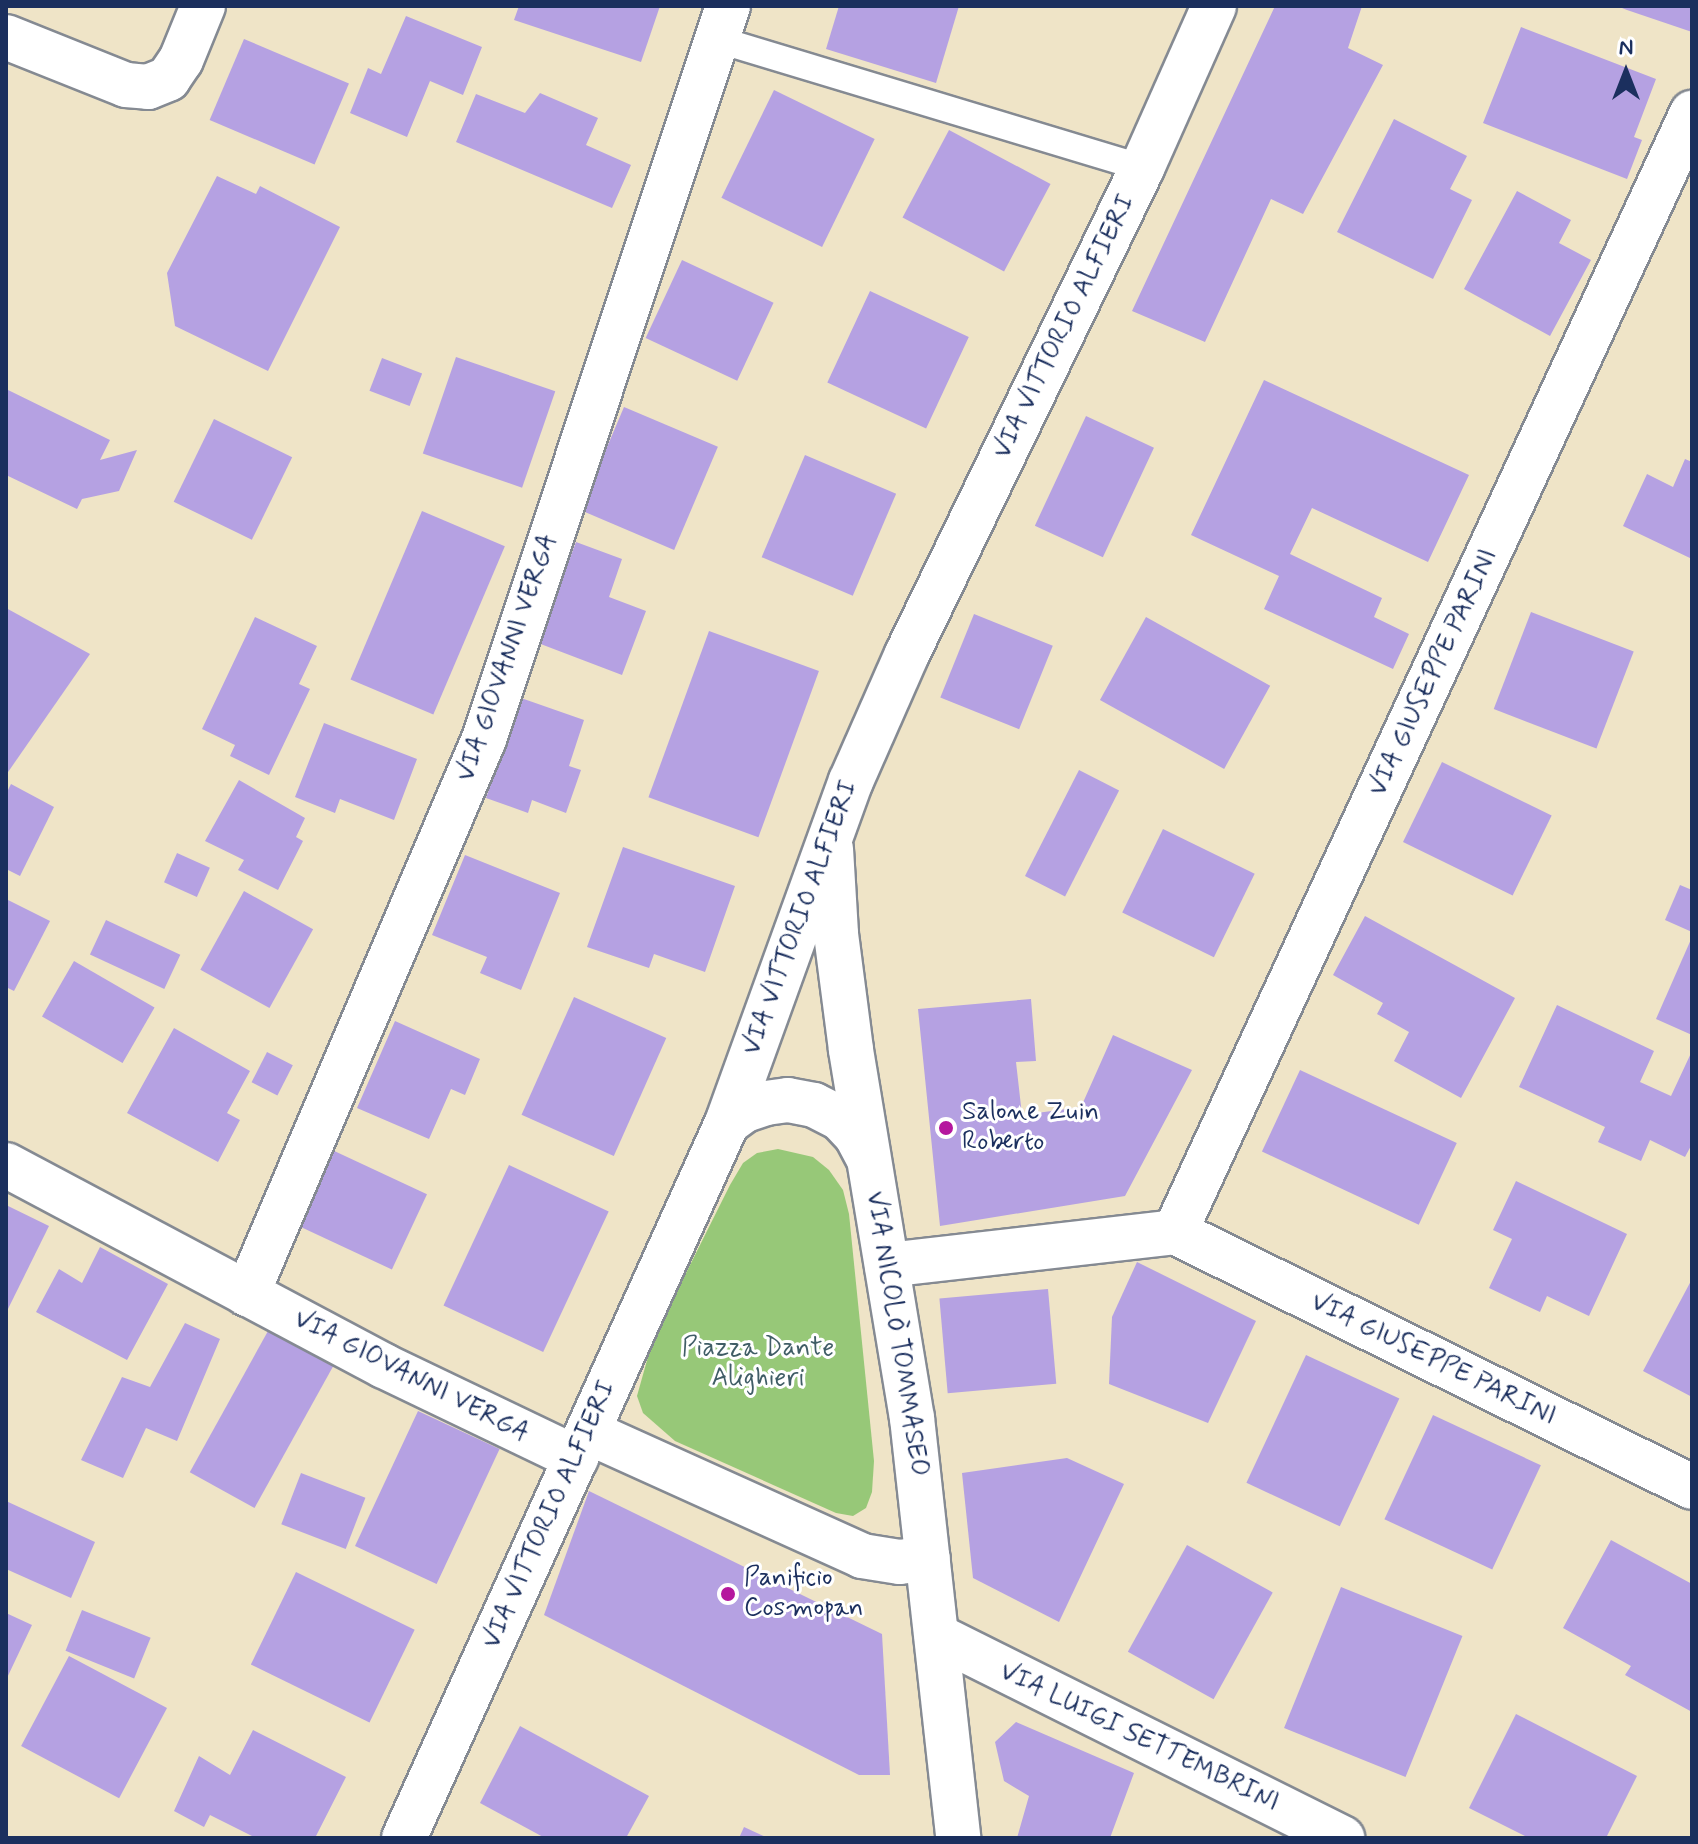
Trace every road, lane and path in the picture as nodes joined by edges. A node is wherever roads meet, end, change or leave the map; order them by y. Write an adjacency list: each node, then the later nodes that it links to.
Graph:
1 (203, 6): 4 (street)
2 (1214, 6): 6 (street, VIA VITTORIO ALFIERI)
3 (722, 23): 6 (lane); 13 (street, VIA GIOVANNI VERGA)
4 (6, 37)
5 (1692, 113): 11 (street, VIA GIUSEPPE PARINI)
6 (1142, 168): 7 (street, VIA VITTORIO ALFIERI)
7 (830, 831): 8 (street, VIA VITTORIO ALFIERI); 9 (street, VIA NICOLÒ TOMMASEO)
8 (727, 1123): 9 (street); 14 (street, VIA VITTORIO ALFIERI)
9 (870, 1160): 12 (street, VIA NICOLÒ TOMMASEO)
10 (6, 1165): 13 (street, VIA GIOVANNI VERGA)
11 (1175, 1232): 12 (street); 15 (street, VIA GIUSEPPE PARINI)
12 (887, 1265): 16 (street, VIA NICOLÒ TOMMASEO)
13 (247, 1294): 14 (street, VIA GIOVANNI VERGA)
14 (582, 1445): 16 (street); 18 (street, VIA VITTORIO ALFIERI)
15 (1692, 1487)
16 (928, 1558): 17 (street, VIA NICOLÒ TOMMASEO)
17 (937, 1636): 19 (street, VIA NICOLÒ TOMMASEO); 20 (street, VIA LUIGI SETTEMBRINI)
18 (404, 1838)
19 (958, 1838)
20 (1342, 1838)

